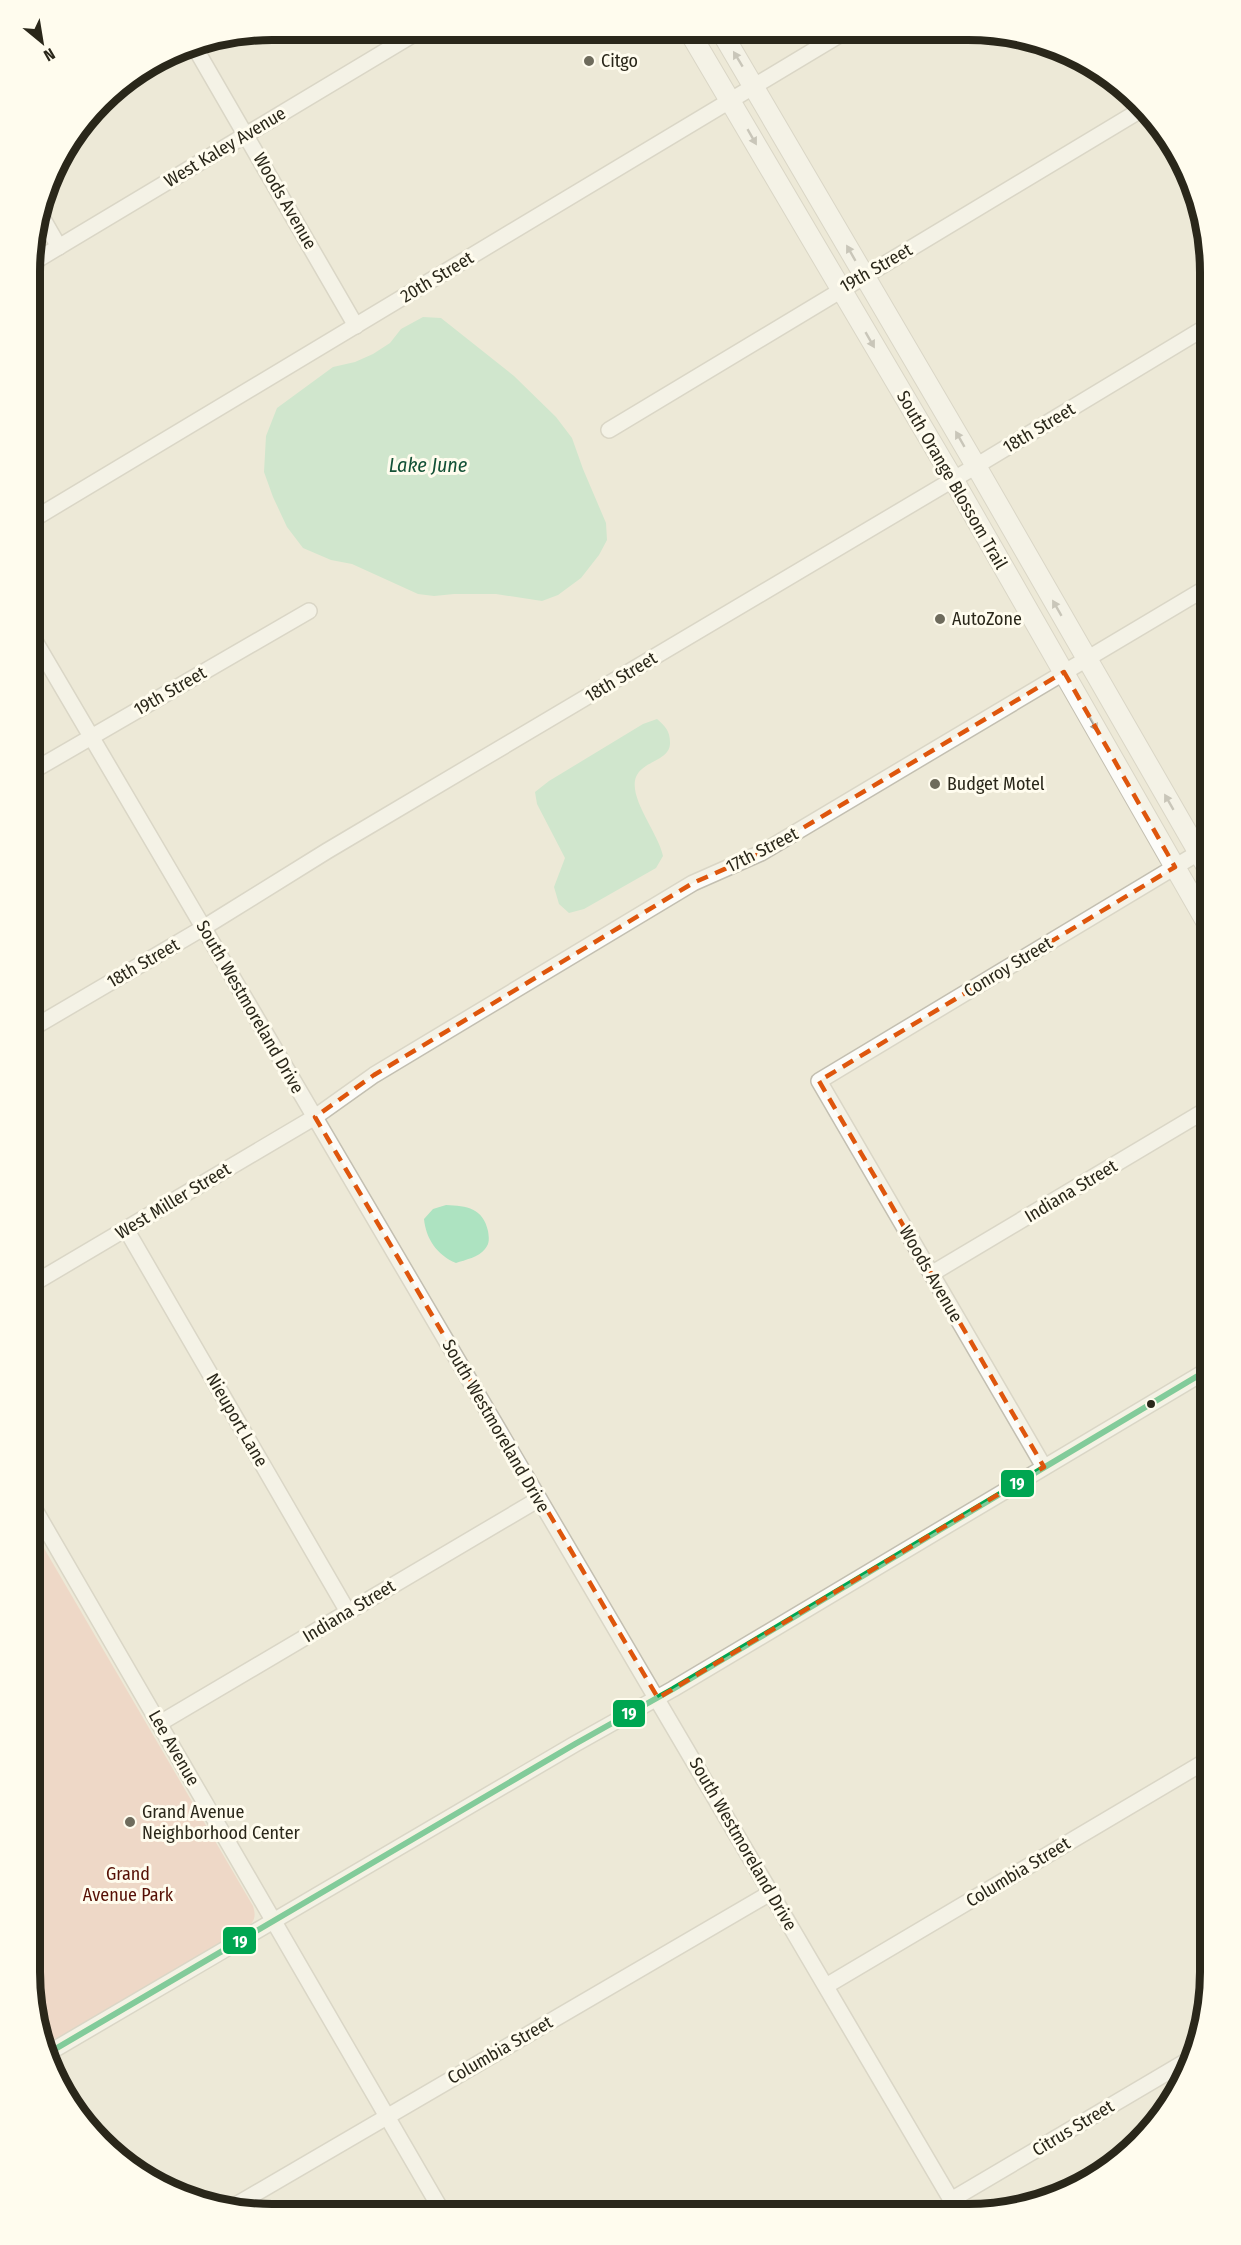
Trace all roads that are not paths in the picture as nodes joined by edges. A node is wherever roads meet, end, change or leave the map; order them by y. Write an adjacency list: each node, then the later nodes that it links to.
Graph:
1 (404, 40): 9 (street, West Kaley Avenue)
2 (694, 40): 7 (main road, South Orange Blossom Trail)
3 (726, 40): 6 (main road, South Orange Blossom Trail, one-way to 3)
4 (830, 40): 6 (street, 20th Street)
5 (198, 53): 9 (street, Woods Avenue)
6 (754, 86): 7 (street, 20th Street); 13 (main road, South Orange Blossom Trail, one-way to 6)
7 (730, 100): 14 (main road, South Orange Blossom Trail, one-way to 14); 15 (street, 20th Street)
8 (1137, 112): 13 (street, 19th Street)
9 (246, 134): 11 (street, West Kaley Avenue); 15 (street, Woods Avenue)
10 (46, 224): 11 (street)
11 (59, 247): 12 (street, West Kaley Avenue)
12 (41, 258)
13 (864, 276): 14 (street, 19th Street); 18 (main road, South Orange Blossom Trail, one-way to 13)
14 (841, 289): 17 (street, 19th Street); 19 (main road, South Orange Blossom Trail, one-way to 19)
15 (356, 326): 20 (street, 20th Street)
16 (1201, 330): 18 (street, 18th Street)
17 (609, 430)
18 (976, 466): 19 (street, 18th Street); 24 (main road, South Orange Blossom Trail, one-way to 18)
19 (952, 479): 25 (main road, South Orange Blossom Trail); 32 (street, 18th Street)
20 (40, 515)
21 (1201, 591): 24 (street, 17th Street)
22 (309, 611): 26 (street, 19th Street)
23 (40, 650): 26 (street, South Westmoreland Drive)
24 (1086, 659): 25 (street, 17th Street); 28 (main road, South Orange Blossom Trail, one-way to 24)
25 (1064, 672): 30 (main road, South Orange Blossom Trail, one-way to 30); 36 (street, 17th Street)
26 (91, 737): 27 (street, 19th Street); 32 (street, South Westmoreland Drive)
27 (40, 767)
28 (1198, 853): 29 (main road, South Orange Blossom Trail); 30 (street, Conroy Street)
29 (1201, 858)
30 (1175, 867): 31 (main road, South Orange Blossom Trail); 34 (street, Conroy Street)
31 (1201, 912)
32 (203, 928): 33 (street, 18th Street); 36 (street, South Westmoreland Drive)
33 (40, 1024)
34 (819, 1081): 38 (street, Woods Avenue)
35 (1201, 1113): 38 (street, Indiana Street)
36 (315, 1117): 37 (street, West Miller Street); 42 (street, South Westmoreland Drive)
37 (126, 1229): 39 (street, West Miller Street); 44 (street, Nieuport Lane)
38 (931, 1274): 41 (street, Woods Avenue)
39 (40, 1281)
40 (1201, 1374): 41 (street)
41 (1044, 1467): 45 (street)
42 (539, 1499): 44 (street, Indiana Street); 45 (street, South Westmoreland Drive)
43 (40, 1518): 46 (street, Lee Avenue)
44 (348, 1612): 46 (street, Indiana Street)
45 (658, 1698): 48 (street, South Westmoreland Drive); 49 (street)
46 (160, 1724): 49 (street, Lee Avenue)
47 (1201, 1766): 50 (street, Columbia Street)
48 (771, 1892): 50 (street, South Westmoreland Drive); 53 (street, Columbia Street)
49 (274, 1920): 51 (street); 53 (street, Lee Avenue)
50 (826, 1986): 54 (street, South Westmoreland Drive)
51 (54, 2050)
52 (1182, 2064): 54 (street, Citrus Street)
53 (387, 2116): 55 (street, Columbia Street); 56 (street, Lee Avenue)
54 (951, 2200): 57 (street, South Westmoreland Drive)
55 (241, 2203)
56 (437, 2204)
57 (953, 2204)

